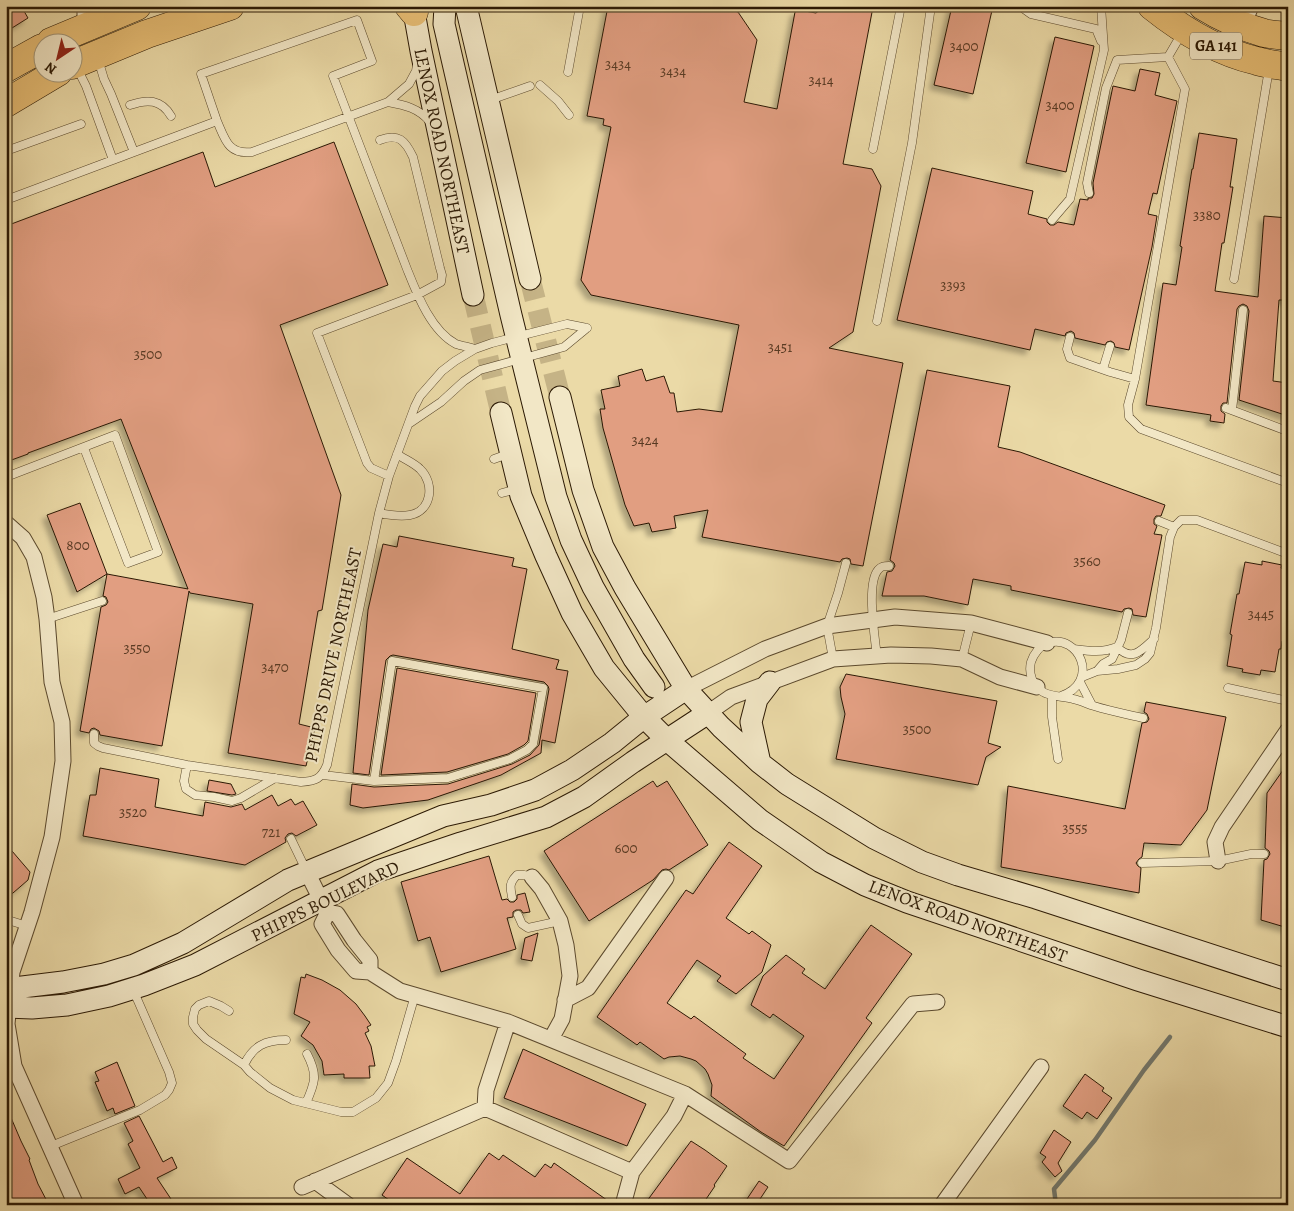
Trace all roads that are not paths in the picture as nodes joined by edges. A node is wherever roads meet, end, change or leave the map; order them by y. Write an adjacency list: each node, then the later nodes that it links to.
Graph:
1 (136, 6): 13 (highway)
2 (230, 6): 22 (highway)
3 (466, 6): 31 (main road)
4 (580, 6): 26 (lane)
5 (901, 6): 42 (lane)
6 (931, 6): 54 (lane)
7 (1022, 6): 18 (lane)
8 (1101, 6): 18 (lane)
9 (1152, 6): 14 (highway, GA 141)
10 (1203, 6): 12 (highway, GA 141)
11 (426, 10): 19 (main road, LENOX ROAD NORTHEAST); 55 (main road)
12 (1247, 15): 17 (highway, GA 141)
13 (85, 18): 15 (highway); 16 (street)
14 (1184, 29): 21 (lane); 23 (highway, GA 141)
15 (65, 32)
16 (82, 32)
17 (1288, 36)
18 (1104, 50): 48 (lane)
19 (421, 51): 32 (lane); 40 (main road, LENOX ROAD NORTHEAST)
20 (32, 54): 24 (highway)
21 (1168, 57): 46 (lane); 61 (lane)
22 (82, 61)
23 (1279, 65): 50 (lane)
24 (6, 68)
25 (82, 68): 44 (lane)
26 (568, 72)
27 (82, 78): 45 (lane)
28 (43, 82): 33 (highway)
29 (540, 85): 37 (lane)
30 (530, 86): 31 (lane)
31 (488, 101): 49 (main road)
32 (388, 102): 36 (lane); 40 (lane)
33 (6, 103)
34 (130, 105): 35 (lane)
35 (171, 116)
36 (348, 116): 38 (lane); 38 (lane); 51 (lane)
37 (569, 116)
38 (217, 121): 44 (lane)
39 (81, 124): 43 (lane)
40 (438, 133): 52 (main road, LENOX ROAD NORTHEAST)
41 (380, 140): 51 (lane)
42 (873, 149)
43 (6, 151)
44 (134, 152): 45 (lane)
45 (113, 160): 47 (lane)
46 (1089, 193)
47 (6, 200)
48 (1052, 220)
49 (530, 278)
50 (1234, 279)
51 (417, 295): 58 (lane); 68 (lane)
52 (473, 296)
53 (1243, 310): 65 (lane)
54 (877, 321)
55 (516, 337): 58 (lane, PHIPPS DRIVE NORTHEAST); 59 (main road); 59 (lane, PHIPPS DRIVE NORTHEAST)
56 (1070, 337): 60 (lane)
57 (1110, 346): 60 (lane)
58 (475, 349): 64 (lane, PHIPPS DRIVE NORTHEAST)
59 (522, 359): 64 (lane); 94 (main road)
60 (1103, 369): 61 (lane)
61 (1135, 379): 70 (lane)
62 (560, 397): 97 (main road)
63 (501, 413): 103 (main road, LENOX ROAD NORTHEAST)
64 (410, 423): 67 (lane, PHIPPS DRIVE NORTHEAST)
65 (1287, 431)
66 (84, 448): 66 (lane); 69 (lane)
67 (397, 454): 68 (lane, PHIPPS DRIVE NORTHEAST); 71 (lane)
68 (389, 476): 71 (lane, PHIPPS DRIVE NORTHEAST)
69 (6, 477)
70 (1288, 483)
71 (379, 514): 112 (lane, PHIPPS DRIVE NORTHEAST)
72 (1159, 521): 74 (lane)
73 (6, 523): 80 (street)
74 (1174, 527): 75 (lane); 84 (lane)
75 (1288, 554)
76 (846, 563): 83 (lane)
77 (889, 566): 81 (lane)
78 (102, 601): 80 (lane)
79 (1128, 614): 86 (lane)
80 (47, 619): 128 (street)
81 (874, 620): 82 (street); 83 (street); 88 (lane)
82 (971, 623): 85 (street); 90 (lane)
83 (827, 626): 89 (lane); 97 (street)
84 (1154, 639): 86 (lane); 91 (lane)
85 (1047, 643): 87 (lane); 95 (lane)
86 (1117, 647): 87 (lane); 91 (lane)
87 (1074, 649): 92 (lane)
88 (877, 657): 89 (street); 90 (street)
89 (833, 659): 93 (street)
90 (962, 659): 95 (street)
91 (1097, 671): 92 (lane)
92 (1081, 679): 99 (lane); 101 (lane)
93 (770, 682): 102 (street); 109 (main road)
94 (654, 687): 97 (main road); 103 (main road)
95 (1037, 687): 98 (lane)
96 (1228, 688): 100 (lane)
97 (686, 689): 102 (main road); 103 (main road, PHIPPS BOULEVARD)
98 (1052, 696): 99 (lane); 108 (lane)
99 (1061, 696): 101 (lane)
100 (1288, 701)
101 (1092, 705): 104 (lane)
102 (708, 713): 107 (main road, PHIPPS BOULEVARD); 109 (main road)
103 (644, 717): 107 (main road, LENOX ROAD NORTHEAST); 120 (main road, PHIPPS BOULEVARD)
104 (1143, 718)
105 (1288, 730): 118 (street)
106 (94, 734): 110 (lane, PHIPPS DRIVE NORTHEAST)
107 (667, 740): 124 (main road, PHIPPS BOULEVARD); 138 (main road, LENOX ROAD NORTHEAST)
108 (1058, 759)
109 (760, 763): 130 (main road)
110 (187, 765): 111 (lane, PHIPPS DRIVE NORTHEAST); 115 (lane)
111 (249, 774): 113 (lane, PHIPPS DRIVE NORTHEAST); 115 (lane)
112 (323, 774): 113 (lane, PHIPPS DRIVE NORTHEAST); 114 (lane)
113 (275, 778): 115 (lane)
114 (374, 780): 114 (lane)
115 (256, 789)
116 (291, 839): 120 (lane)
117 (1264, 854): 118 (lane)
118 (1218, 861): 119 (lane)
119 (1142, 863)
120 (307, 872): 124 (street); 129 (main road, PHIPPS BOULEVARD)
121 (532, 877): 123 (lane); 127 (street)
122 (666, 878): 134 (street)
123 (512, 897)
124 (324, 906): 129 (main road, PHIPPS BOULEVARD); 132 (street)
125 (518, 915): 127 (lane)
126 (6, 918): 128 (lane)
127 (560, 921): 134 (street)
128 (27, 926): 133 (street)
129 (180, 958): 131 (main road, PHIPPS BOULEVARD); 133 (main road, PHIPPS BOULEVARD)
130 (1288, 980)
131 (132, 989): 133 (main road, PHIPPS BOULEVARD); 148 (lane)
132 (414, 995): 137 (street); 146 (lane)
133 (8, 998): 144 (street)
134 (565, 1000): 139 (street)
135 (937, 1002): 145 (street)
136 (229, 1011): 142 (lane)
137 (508, 1022): 139 (street); 147 (street)
138 (1288, 1027)
139 (551, 1039): 145 (street)
140 (286, 1040): 142 (lane)
141 (307, 1054): 146 (lane)
142 (244, 1065): 146 (lane)
143 (1041, 1067): 153 (street)
144 (10, 1068): 148 (street)
145 (685, 1094): 149 (street)
146 (306, 1103)
147 (485, 1108): 149 (street); 151 (street)
148 (50, 1146): 150 (street)
149 (632, 1172): 152 (street)
150 (76, 1205)
151 (348, 1205)
152 (623, 1205)
153 (942, 1205)

